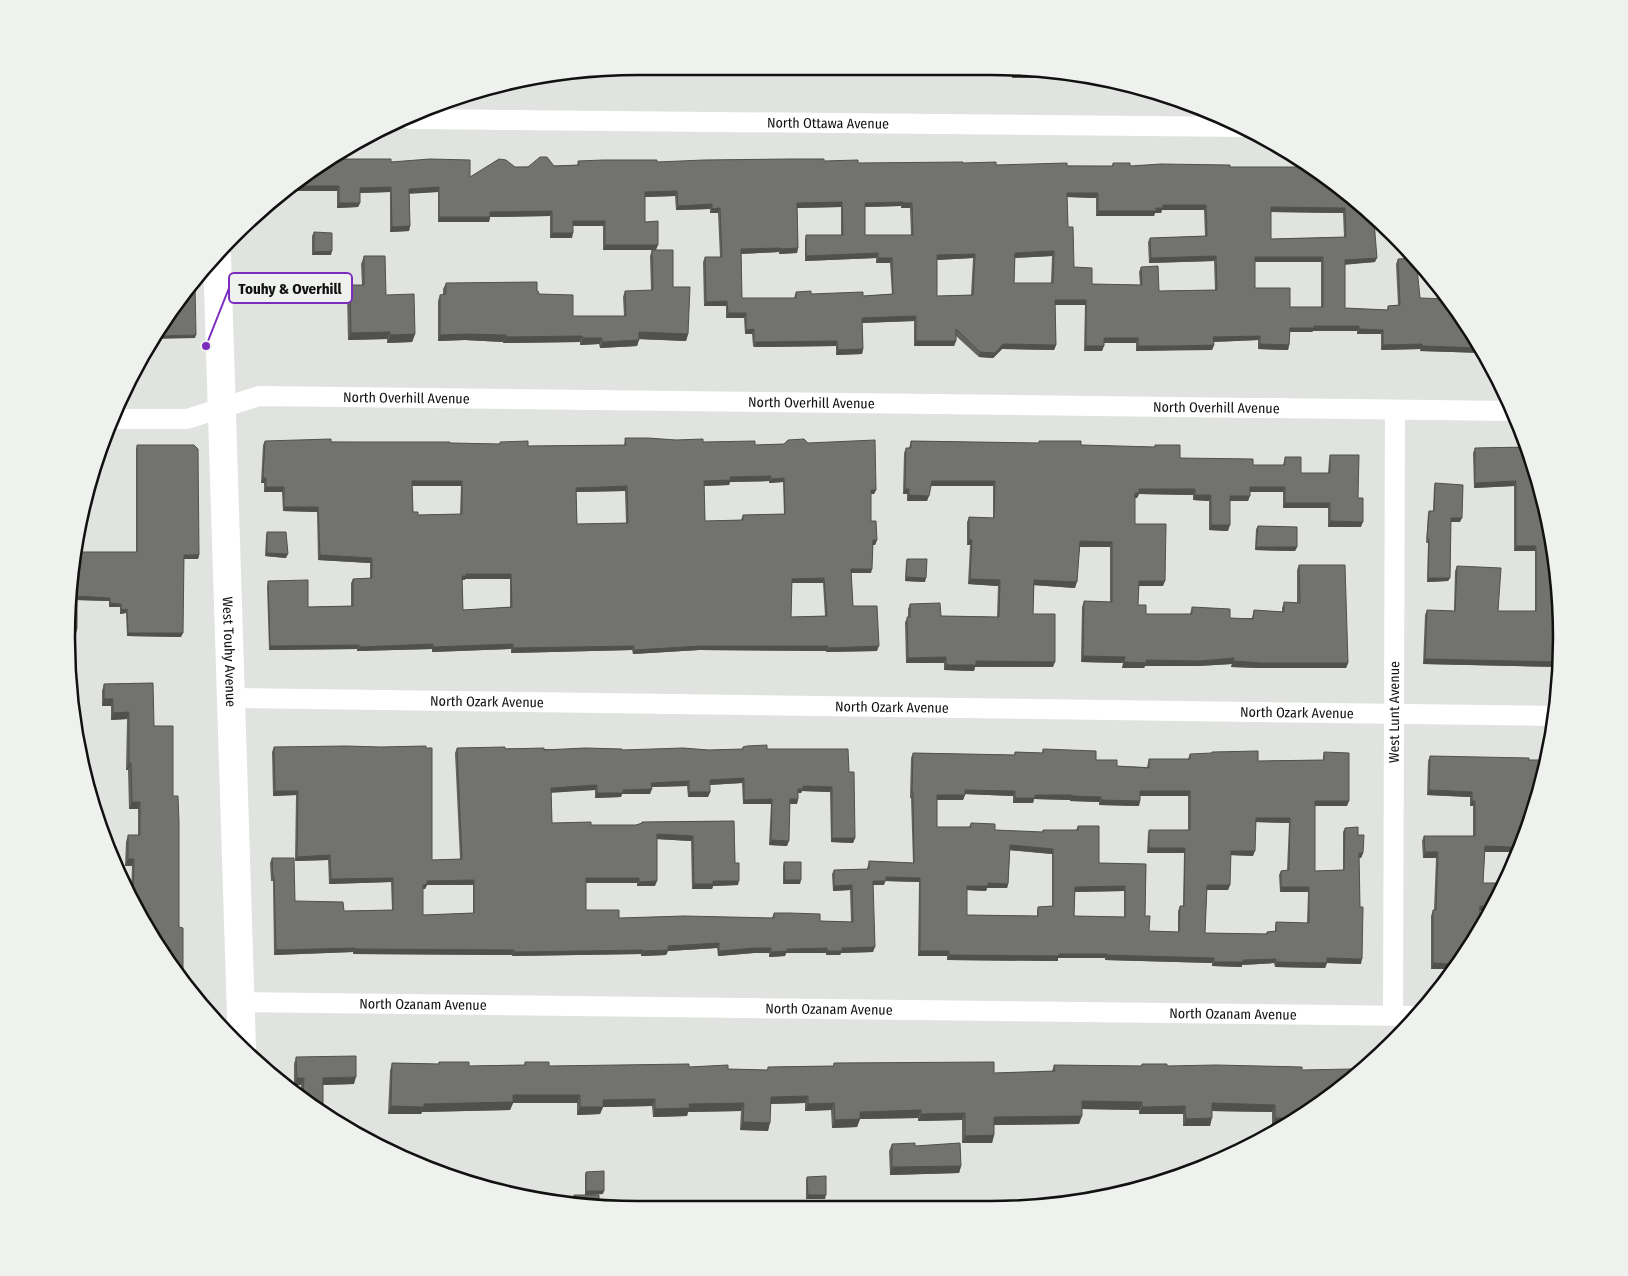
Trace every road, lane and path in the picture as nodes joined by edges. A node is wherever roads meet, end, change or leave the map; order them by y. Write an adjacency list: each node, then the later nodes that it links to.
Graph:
1 (421, 119): 2 (street, North Ottawa Avenue)
2 (1225, 127)
3 (217, 265): 4 (main road, West Touhy Avenue)
4 (222, 408): 5 (street, North Overhill Avenue); 7 (street, North Overhill Avenue); 8 (main road, West Touhy Avenue)
5 (1395, 410): 6 (street, North Overhill Avenue); 9 (street, West Lunt Avenue)
6 (1505, 411)
7 (120, 419)
8 (231, 698): 9 (street, North Ozark Avenue); 11 (main road, West Touhy Avenue)
9 (1394, 714): 10 (street, North Ozark Avenue); 12 (street, West Lunt Avenue)
10 (1547, 716)
11 (241, 1002): 12 (street, North Ozanam Avenue); 14 (main road, West Touhy Avenue)
12 (1393, 1016): 13 (street, North Ozanam Avenue)
13 (1407, 1016)
14 (242, 1038)

